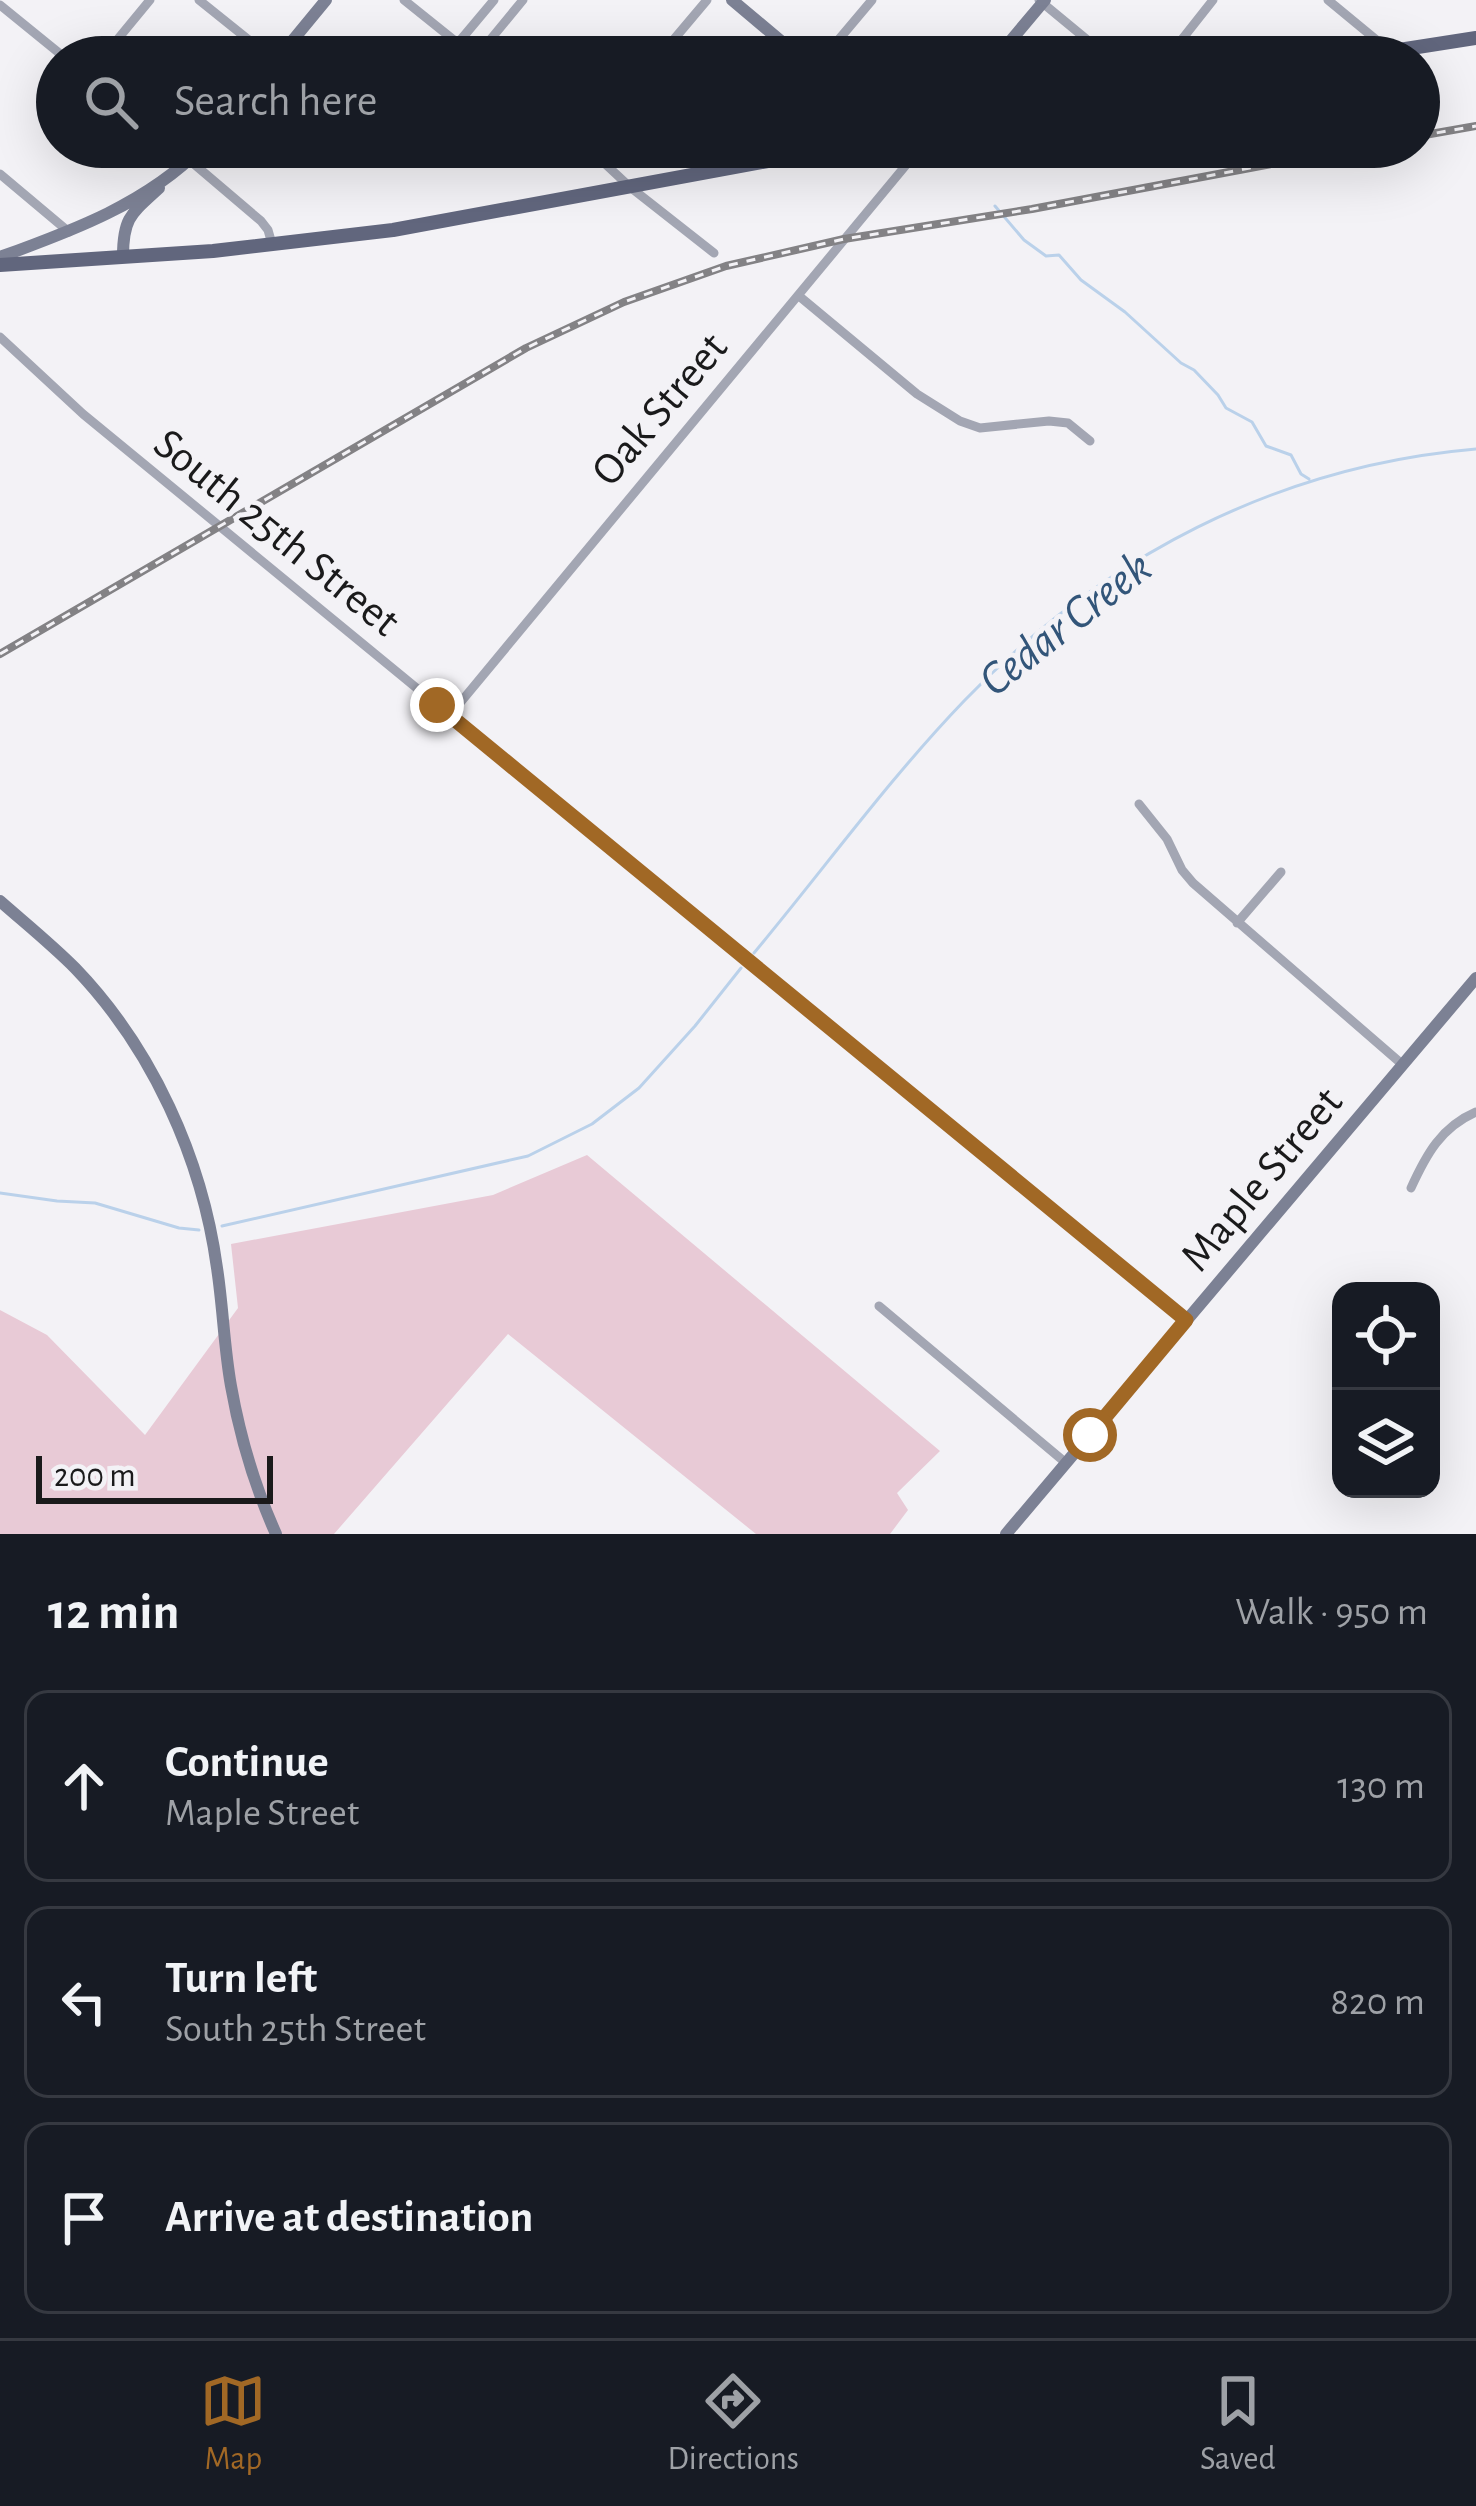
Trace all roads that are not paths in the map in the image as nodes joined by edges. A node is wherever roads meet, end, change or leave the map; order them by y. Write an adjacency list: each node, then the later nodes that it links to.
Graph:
1 (150, 0): 15 (street)
2 (199, 0): 16 (street)
3 (326, 0): 17 (main road)
4 (404, 0): 18 (street)
5 (494, 0): 19 (street)
6 (524, 0): 20 (street)
7 (707, 0): 21 (street)
8 (732, 0): 22 (main road)
9 (872, 0): 23 (street)
10 (1214, 0): 26 (street)
11 (1328, 0): 27 (street)
12 (1042, 1): 24 (main road); 25 (street)
13 (0, 5): 14 (street)
14 (38, 36)
15 (120, 36)
16 (246, 36)
17 (293, 36)
18 (449, 36)
19 (464, 36)
20 (494, 36)
21 (677, 36)
22 (775, 36)
23 (842, 36)
24 (1014, 36)
25 (1083, 36)
26 (1185, 36)
27 (1371, 36)
28 (1476, 38): 29 (main road)
29 (1440, 44)
30 (181, 168): 36 (main road)
31 (198, 168): 39 (street)
32 (610, 168): 37 (street)
33 (723, 168): 37 (main road)
34 (904, 168): 43 (street, Oak Street)
35 (0, 174): 38 (street)
36 (169, 179): 38 (main road); 41 (main road)
37 (630, 187): 39 (main road); 40 (street)
38 (69, 232): 42 (main road)
39 (272, 244): 41 (main road)
40 (714, 254)
41 (123, 256): 42 (main road)
42 (0, 261)
43 (800, 296): 45 (street); 46 (street, Oak Street)
44 (0, 337): 46 (street, South 25th Street)
45 (1090, 441)
46 (450, 715): 56 (street, South 25th Street)
47 (1139, 804): 50 (street)
48 (1281, 872): 50 (street)
49 (0, 901): 58 (main road)
50 (1237, 923): 52 (street)
51 (1476, 978): 52 (main road, Maple Street)
52 (1403, 1065): 56 (main road, Maple Street)
53 (1476, 1112): 54 (street)
54 (1411, 1188)
55 (879, 1306): 57 (street)
56 (1186, 1320): 57 (main road, Maple Street)
57 (1066, 1462): 59 (main road, Maple Street)
58 (276, 1534)
59 (1006, 1534)

